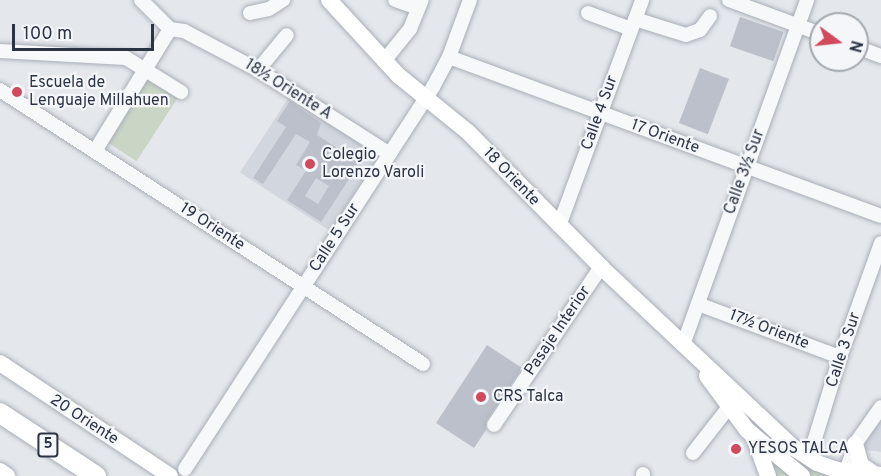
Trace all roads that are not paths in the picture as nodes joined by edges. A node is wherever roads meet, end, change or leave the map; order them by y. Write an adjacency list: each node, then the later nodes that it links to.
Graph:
1 (141, 0): 16 (street, 18½ Oriente A)
2 (283, 0): 10 (street)
3 (329, 0): 20 (main road, 18 Oriente)
4 (394, 0): 9 (street)
5 (470, 0): 19 (street, Calle 5 Sur)
6 (642, 0): 13 (street, Calle 4 Sur)
7 (729, 0): 14 (street)
8 (807, 0): 14 (street, Calle 3½ Sur)
9 (420, 4): 20 (street)
10 (250, 13)
11 (588, 13): 13 (street)
12 (710, 16): 13 (street)
13 (633, 24): 26 (street, Calle 4 Sur)
14 (798, 25): 15 (street); 29 (street, Calle 3½ Sur)
15 (809, 29)
16 (177, 30): 21 (street); 22 (street, 18½ Oriente A)
17 (287, 35): 22 (street)
18 (0, 51): 21 (street)
19 (449, 57): 25 (street, Calle 5 Sur); 26 (street, 17 Oriente)
20 (384, 61): 25 (main road, 18 Oriente)
21 (146, 69): 24 (street); 27 (street)
22 (258, 69): 28 (street, 18½ Oriente A)
23 (0, 90): 27 (street, 19 Oriente)
24 (181, 92)
25 (425, 99): 28 (street, Calle 5 Sur); 31 (main road, 18 Oriente)
26 (600, 113): 29 (street, 17 Oriente); 31 (street, Calle 4 Sur)
27 (95, 151): 34 (street, 19 Oriente)
28 (390, 154): 34 (street, Calle 5 Sur)
29 (747, 167): 30 (street, 17 Oriente); 35 (street, Calle 3½ Sur)
30 (881, 216)
31 (559, 226): 33 (main road, 18 Oriente)
32 (881, 243): 37 (street, Calle 3 Sur)
33 (601, 267): 36 (main road, 18 Oriente); 44 (street, Pasaje Interior)
34 (304, 286): 39 (street, 19 Oriente); 50 (street, Calle 5 Sur)
35 (698, 304): 36 (street, Calle 3½ Sur); 37 (street, 17½ Oriente)
36 (689, 350): 41 (main road, 18 Oriente); 43 (main road, 18 Oriente)
37 (840, 357): 49 (street, Calle 3 Sur)
38 (0, 363): 57 (main road, 20 Oriente)
39 (423, 364)
40 (881, 406): 47 (street)
41 (729, 407): 46 (main road, 18 Oriente); 48 (street)
42 (0, 413): 56 (highway, 5)
43 (768, 423): 46 (main road); 49 (main road, 18 Oriente)
44 (494, 425)
45 (0, 428): 55 (highway, 5)
46 (751, 433): 58 (street); 59 (main road); 60 (main road, 18 Oriente)
47 (855, 444): 52 (street); 53 (main road)
48 (693, 453)
49 (809, 458): 52 (main road, 18 Oriente); 60 (main road)
50 (185, 468)
51 (0, 471): 54 (main road)
52 (846, 474): 53 (main road, 18 Oriente)
53 (877, 474)
54 (7, 476)
55 (73, 476)
56 (96, 476)
57 (170, 476)
58 (762, 476)
59 (768, 476)
60 (803, 476)

